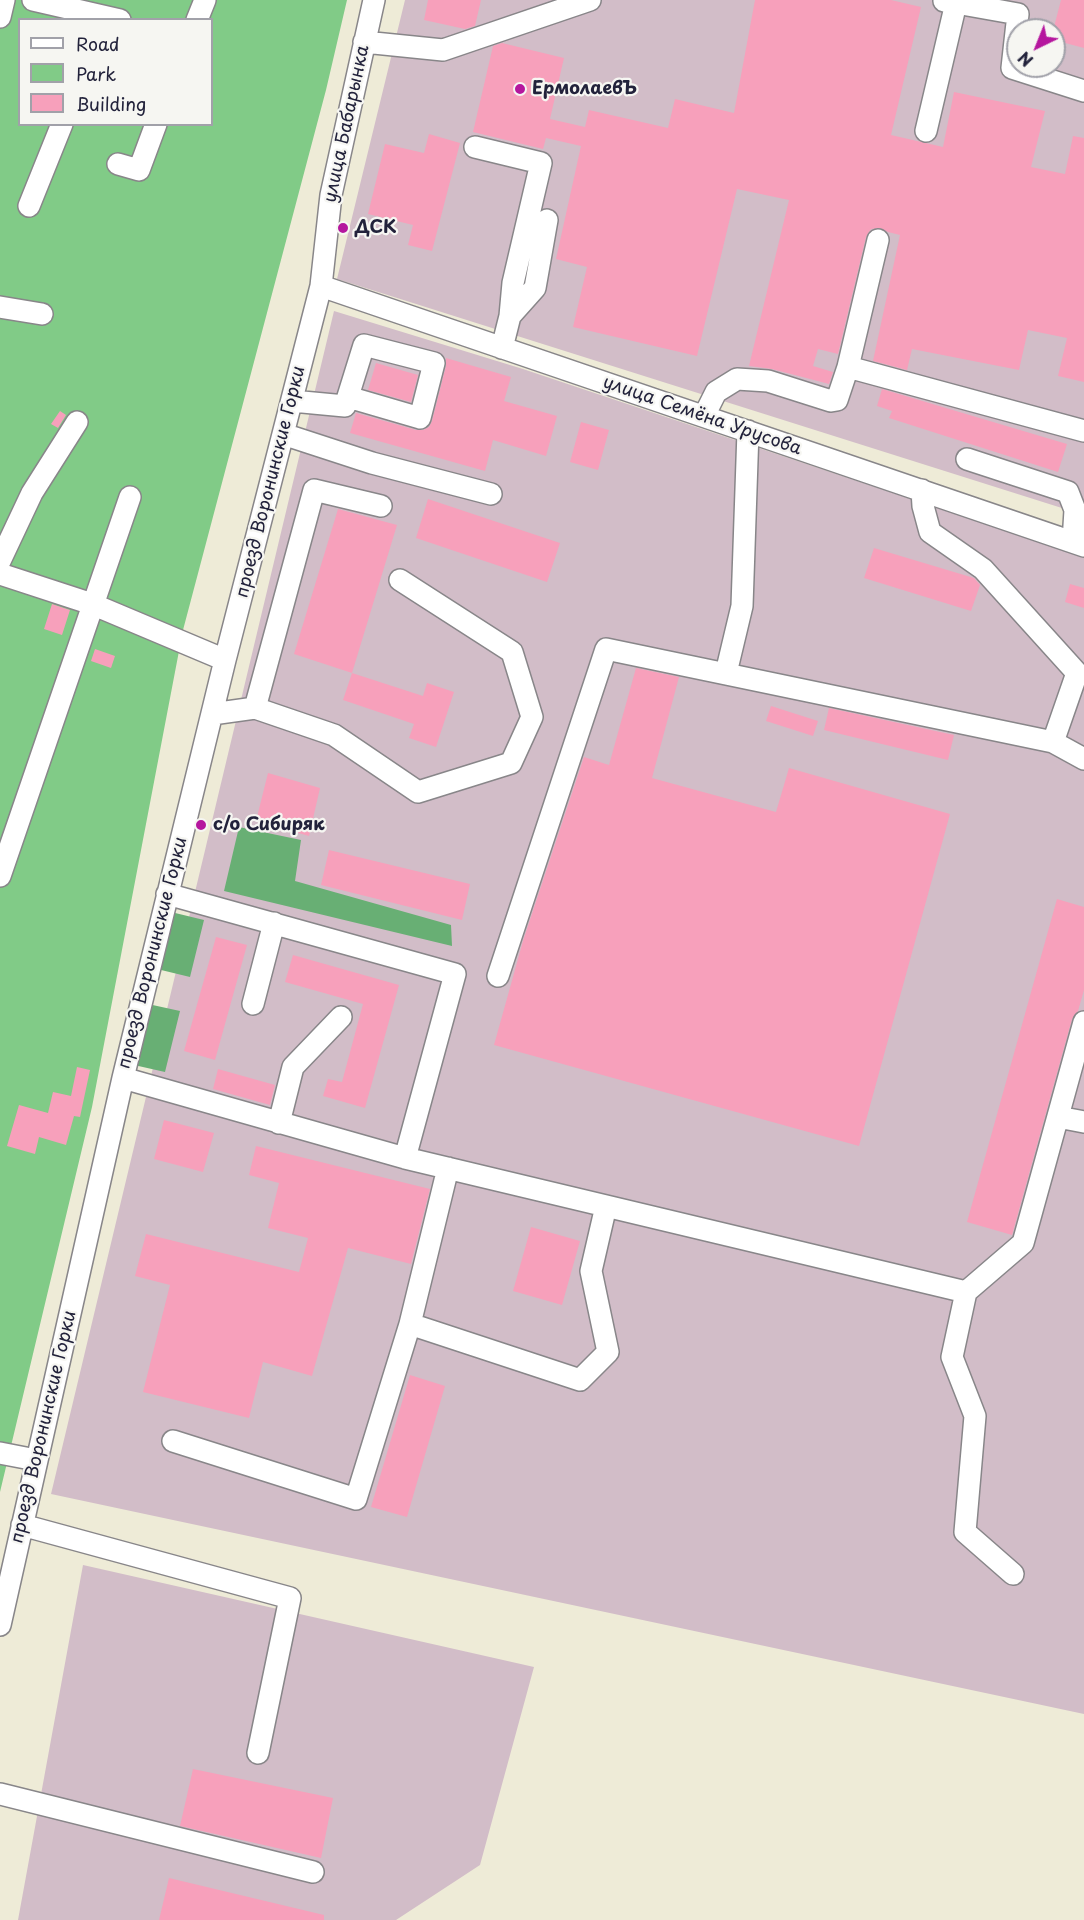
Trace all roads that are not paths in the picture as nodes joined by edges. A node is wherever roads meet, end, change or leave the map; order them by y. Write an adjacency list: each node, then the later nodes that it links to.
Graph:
1 (4, 0): 8 (street)
2 (33, 0): 7 (street)
3 (205, 0): 9 (street)
4 (374, 0): 10 (street, улица Бабарынка)
5 (590, 0): 10 (street)
6 (952, 1): 11 (street); 14 (street)
7 (109, 14)
8 (0, 17)
9 (198, 18)
10 (364, 42): 20 (street, улица Бабарынка)
11 (1084, 91)
12 (61, 126): 17 (street)
13 (155, 126): 16 (street)
14 (926, 131)
15 (475, 147): 23 (street)
16 (118, 164)
17 (29, 206)
18 (547, 220): 23 (street)
19 (878, 240): 25 (street)
20 (321, 285): 24 (street, улица Семёна Урусова); 27 (street, проезд Воронинские Горки)
21 (0, 307): 22 (street)
22 (42, 314)
23 (510, 316): 24 (street)
24 (502, 348): 28 (street, улица Семёна Урусова)
25 (848, 367): 28 (street); 31 (street)
26 (348, 397): 27 (street)
27 (292, 401): 32 (street, проезд Воронинские Горки)
28 (704, 416): 30 (street, улица Семёна Урусова)
29 (77, 422): 39 (street)
30 (748, 431): 34 (street, улица Семёна Урусова); 44 (street)
31 (1084, 431)
32 (284, 434): 35 (street); 43 (street, проезд Воронинские Горки)
33 (967, 459): 38 (street)
34 (922, 490): 38 (street, улица Семёна Урусова); 47 (street)
35 (491, 494)
36 (130, 497): 42 (street)
37 (381, 506): 45 (street)
38 (1080, 538)
39 (0, 561)
40 (0, 574): 42 (street)
41 (400, 580): 45 (street)
42 (92, 604): 43 (street); 49 (street)
43 (225, 660): 46 (street, проезд Воронинские Горки)
44 (726, 673): 47 (street); 52 (street)
45 (255, 708): 46 (street)
46 (212, 714): 50 (street, проезд Воронинские Горки)
47 (1053, 742): 48 (street)
48 (1084, 759)
49 (0, 876)
50 (167, 894): 51 (street); 56 (street, проезд Воронинские Горки)
51 (274, 923): 53 (street); 60 (street)
52 (498, 976)
53 (253, 1004)
54 (341, 1017): 59 (street)
55 (1084, 1022): 57 (street)
56 (123, 1078): 59 (street); 67 (street, проезд Воронинские Горки)
57 (1058, 1117): 58 (street); 63 (street)
58 (1084, 1122)
59 (279, 1123): 60 (street)
60 (405, 1158): 61 (street)
61 (448, 1168): 62 (street); 64 (street)
62 (606, 1206): 63 (street); 64 (street)
63 (966, 1292): 69 (street)
64 (410, 1324): 65 (street)
65 (173, 1441)
66 (0, 1453): 67 (street)
67 (36, 1460): 68 (street, проезд Воронинские Горки)
68 (22, 1525): 70 (street, проезд Воронинские Горки); 71 (street)
69 (1013, 1574)
70 (0, 1625)
71 (258, 1753)
72 (0, 1794): 73 (street)
73 (314, 1872)

